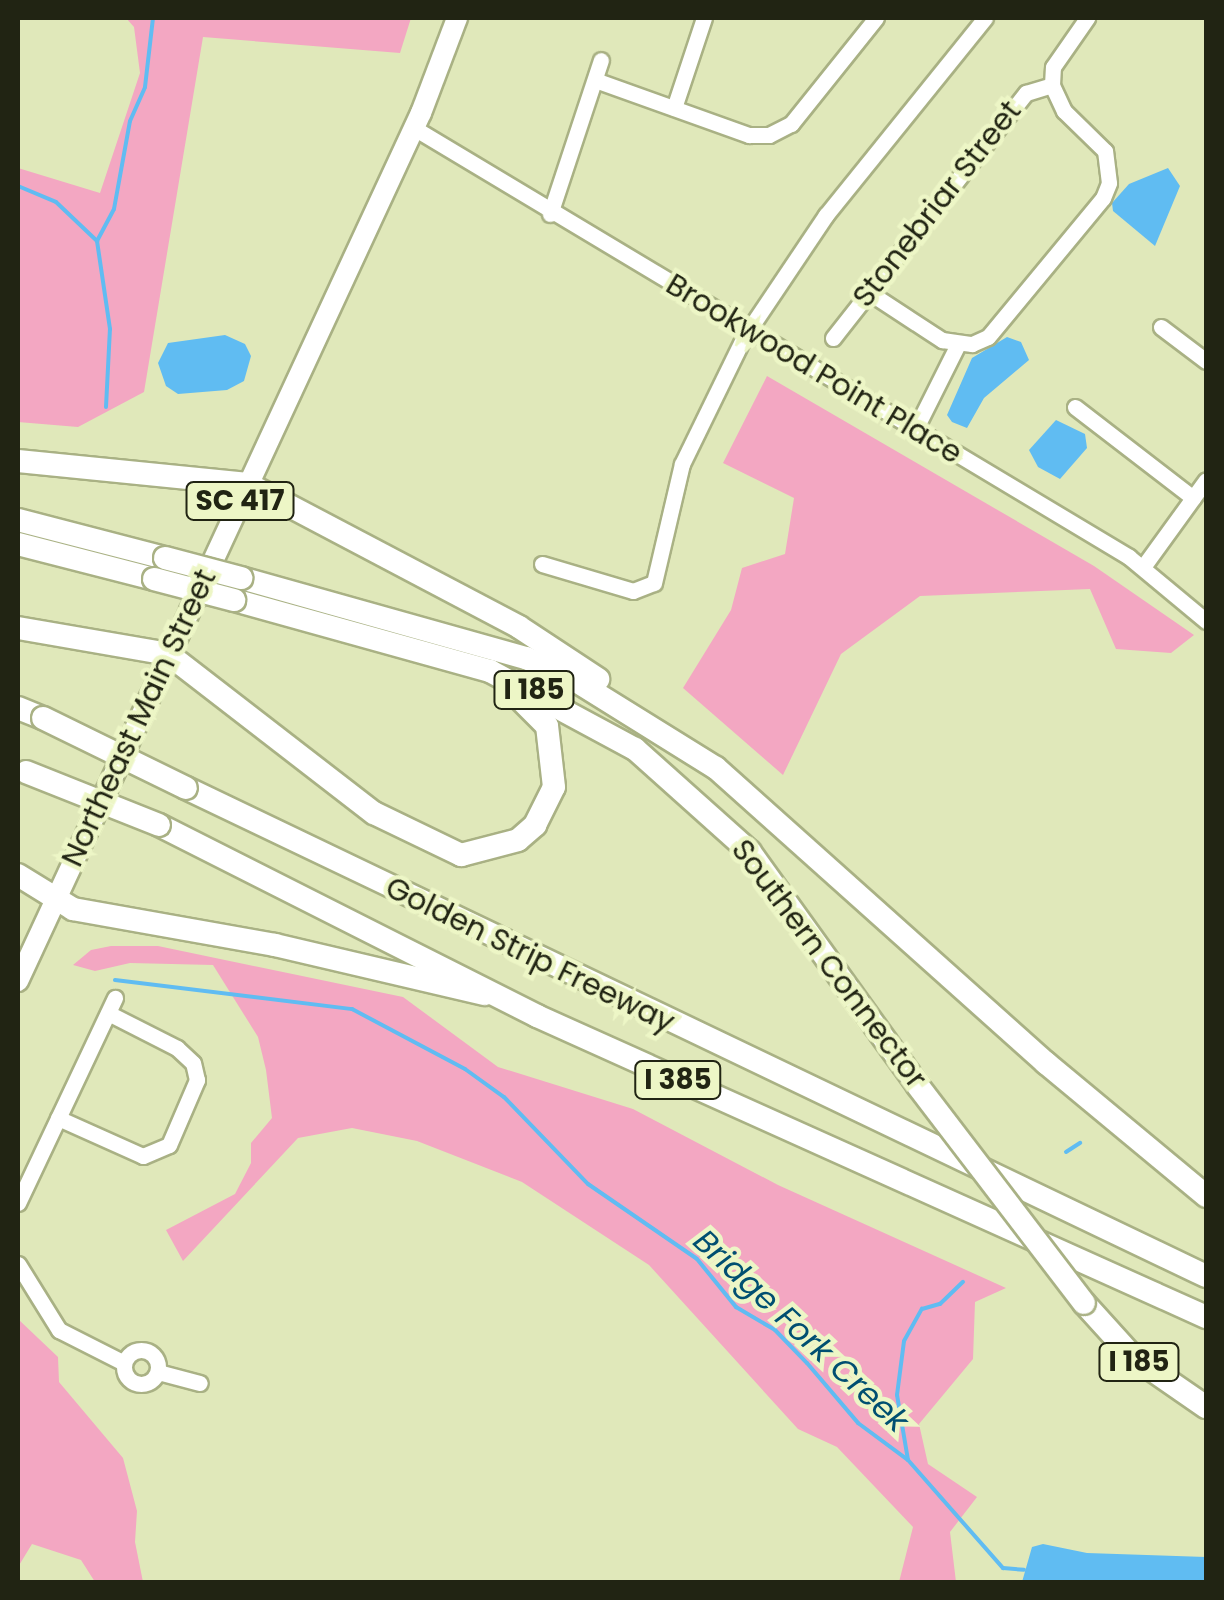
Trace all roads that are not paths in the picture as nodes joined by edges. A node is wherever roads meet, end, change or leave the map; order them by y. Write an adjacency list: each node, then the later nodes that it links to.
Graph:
1 (457, 18): 10 (main road, Northeast Main Street / SC 417)
2 (704, 18): 9 (street)
3 (876, 18): 9 (street)
4 (985, 18): 14 (street)
5 (1087, 18): 8 (street)
6 (601, 60): 7 (street)
7 (596, 80): 9 (street); 11 (street)
8 (1052, 85): 12 (street, Stonebriar Street); 16 (street)
9 (674, 108)
10 (414, 128): 11 (street, Brookwood Point Place); 22 (main road, Northeast Main Street / SC 417)
11 (550, 214): 14 (street, Brookwood Point Place)
12 (867, 291): 15 (street, Stonebriar Street); 16 (street)
13 (1161, 327): 17 (street)
14 (749, 328): 19 (street, Brookwood Point Place); 26 (street)
15 (832, 338)
16 (958, 346): 19 (street)
17 (1206, 361)
18 (1074, 407): 23 (street)
19 (916, 428): 27 (street, Brookwood Point Place)
20 (18, 461): 22 (highway)
21 (1206, 480): 23 (street)
22 (248, 484): 31 (main road, Northeast Main Street / SC 417); 34 (highway)
23 (1194, 498): 27 (street)
24 (18, 520): 28 (highway, Southern Connector / I 185, bridge)
25 (18, 544): 28 (highway, Southern Connector / I 185, bridge)
26 (542, 564)
27 (1143, 568): 29 (street, Brookwood Point Place)
28 (238, 589): 32 (highway, Southern Connector / I 185); 34 (highway, Southern Connector / I 185)
29 (1206, 620)
30 (18, 628): 31 (highway)
31 (168, 654): 32 (highway); 37 (main road, Northeast Main Street / SC 417)
32 (457, 660): 49 (highway, Southern Connector / I 185, bridge)
33 (18, 708): 44 (highway, Golden Strip Freeway / I 385, bridge)
34 (716, 768): 41 (highway, Southern Connector / I 185)
35 (22, 770): 39 (highway, Golden Strip Freeway / I 385, bridge)
36 (18, 875): 37 (highway)
37 (54, 902): 38 (main road, Northeast Main Street / SC 417); 39 (highway)
38 (18, 982)
39 (507, 998): 45 (highway, Golden Strip Freeway / I 385)
40 (58, 1118): 40 (street); 42 (street)
41 (1206, 1196)
42 (18, 1203)
43 (18, 1264): 46 (street)
44 (1206, 1276)
45 (1206, 1317)
46 (124, 1363): 47 (street); 47 (street)
47 (158, 1372): 48 (street)
48 (200, 1384)
49 (1206, 1407)

